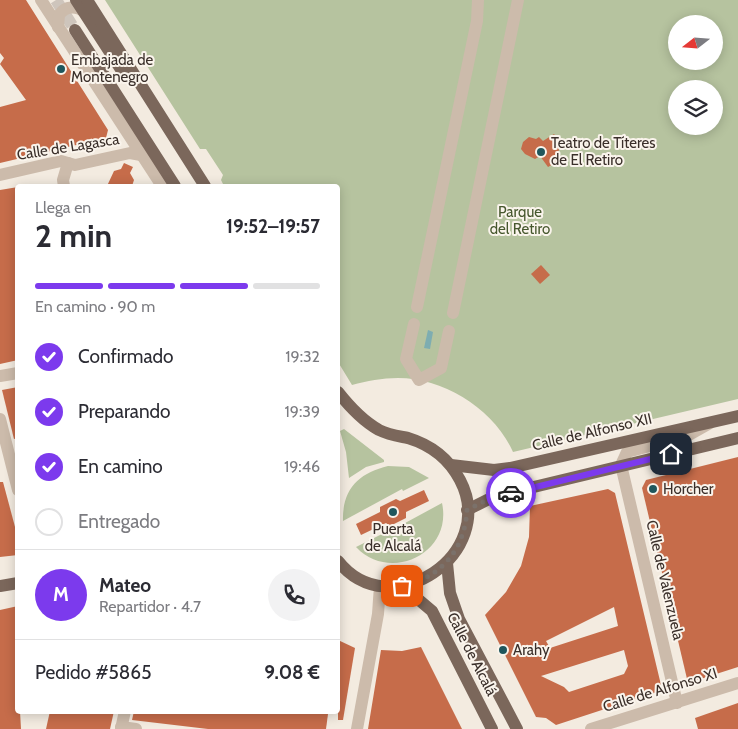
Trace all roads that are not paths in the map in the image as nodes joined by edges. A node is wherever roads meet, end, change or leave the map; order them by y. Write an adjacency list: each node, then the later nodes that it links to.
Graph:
1 (41, 0): 7 (street)
2 (76, 0): 6 (main road)
3 (91, 0): 9 (main road)
4 (478, 0): 18 (street)
5 (518, 0): 19 (street)
6 (86, 6): 7 (street); 9 (main road); 11 (main road)
7 (58, 27): 10 (street)
8 (75, 30): 16 (main road)
9 (109, 32): 11 (main road)
10 (141, 155): 12 (street, Calle de Lagasca); 15 (street)
11 (186, 158): 17 (main road)
12 (68, 163): 13 (street, Calle de Lagasca); 14 (street)
13 (0, 174)
14 (64, 184)
15 (161, 184)
16 (174, 184)
17 (204, 184)
18 (417, 306)
19 (452, 313)
20 (414, 324): 21 (street)
21 (449, 331)
22 (15, 374): 23 (street)
23 (0, 376)
24 (340, 394): 29 (main road)
25 (738, 416): 27 (main road, Calle de Alfonso XII)
26 (0, 419): 31 (street)
27 (712, 422): 29 (main road, Calle de Alfonso XII); 30 (street)
28 (738, 438): 30 (main road)
29 (451, 465): 32 (main road)
30 (621, 465): 32 (main road); 39 (street, Calle de Valenzuela)
31 (15, 478)
32 (467, 510): 34 (main road)
33 (340, 563): 37 (main road, Calle de Alcalá)
34 (447, 563): 37 (main road); 45 (main road, Calle de Alcalá)
35 (15, 584): 36 (main road)
36 (0, 586)
37 (385, 586): 43 (street); 44 (main road, Calle de Alcalá)
38 (738, 683): 39 (street, Calle de Alfonso XI)
39 (677, 703): 46 (street, Calle de Alfonso XI)
40 (124, 714): 41 (street)
41 (121, 728): 42 (street)
42 (136, 729)
43 (358, 729)
44 (492, 729)
45 (517, 729)
46 (591, 729)

